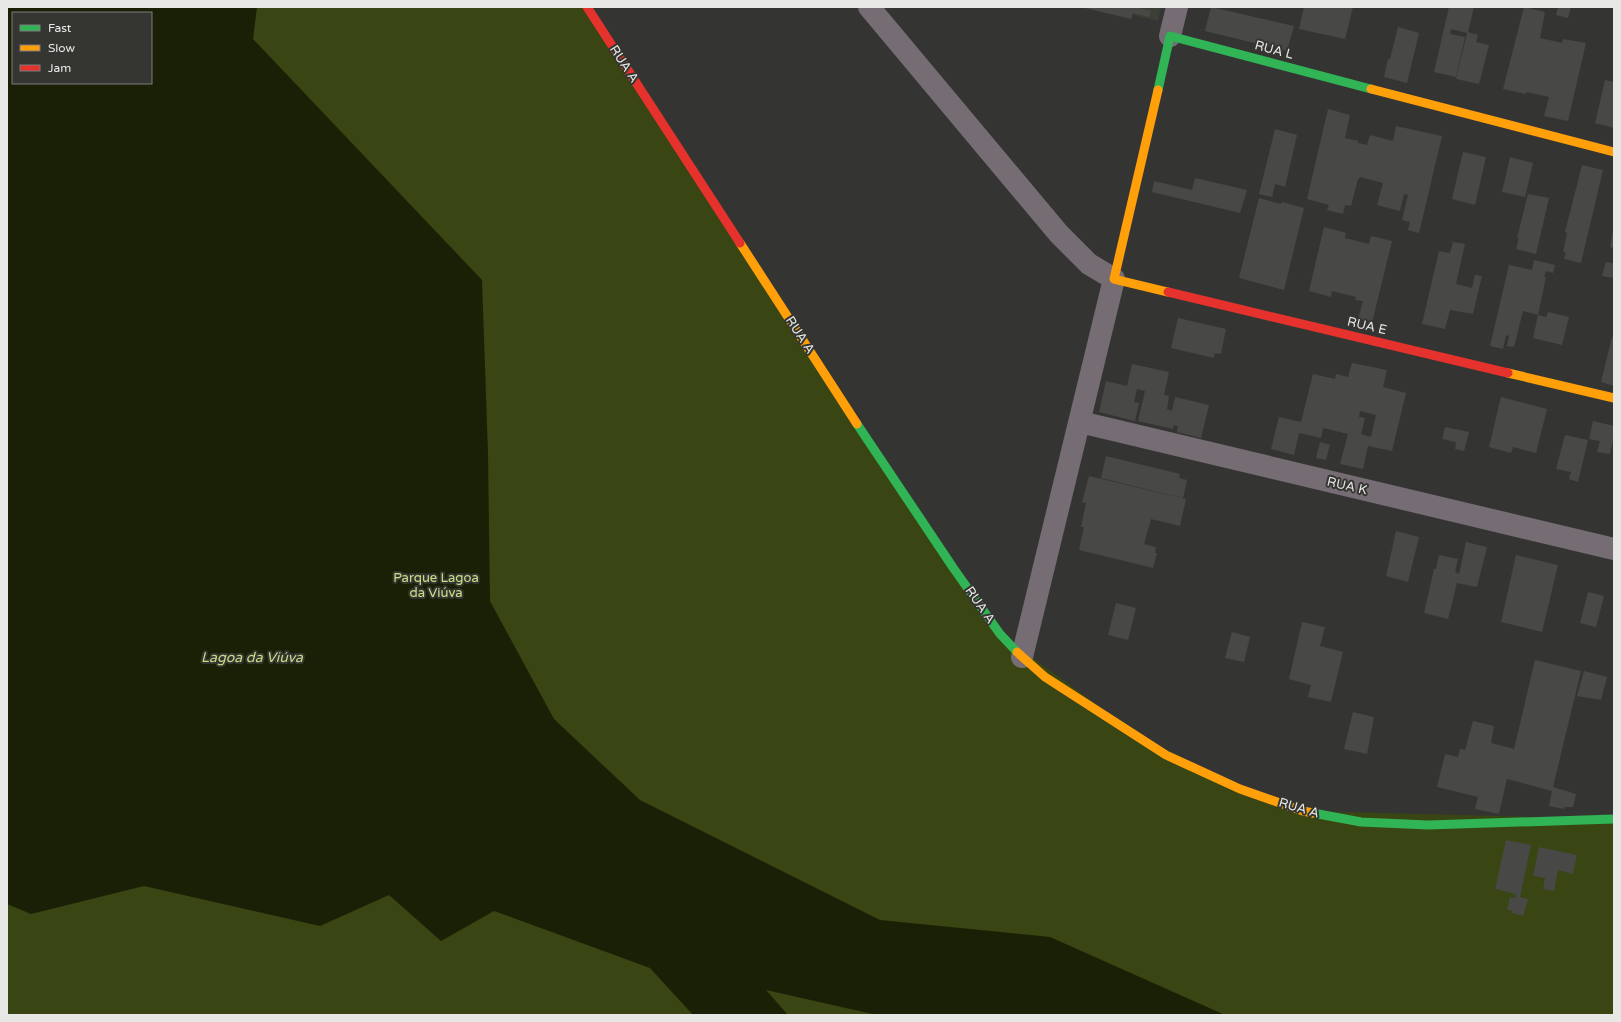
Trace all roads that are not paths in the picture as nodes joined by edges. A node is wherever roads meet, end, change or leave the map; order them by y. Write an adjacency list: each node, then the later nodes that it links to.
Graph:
1 (587, 7): 10 (street, RUA A)
2 (869, 7): 6 (street)
3 (1177, 7): 4 (street)
4 (1170, 36): 5 (street, RUA L); 6 (street)
5 (1614, 152)
6 (1114, 280): 7 (street, RUA E); 8 (street)
7 (1614, 398)
8 (1080, 422): 9 (street, RUA K); 10 (street)
9 (1614, 549)
10 (1022, 657): 11 (street, RUA A)
11 (1614, 819)

